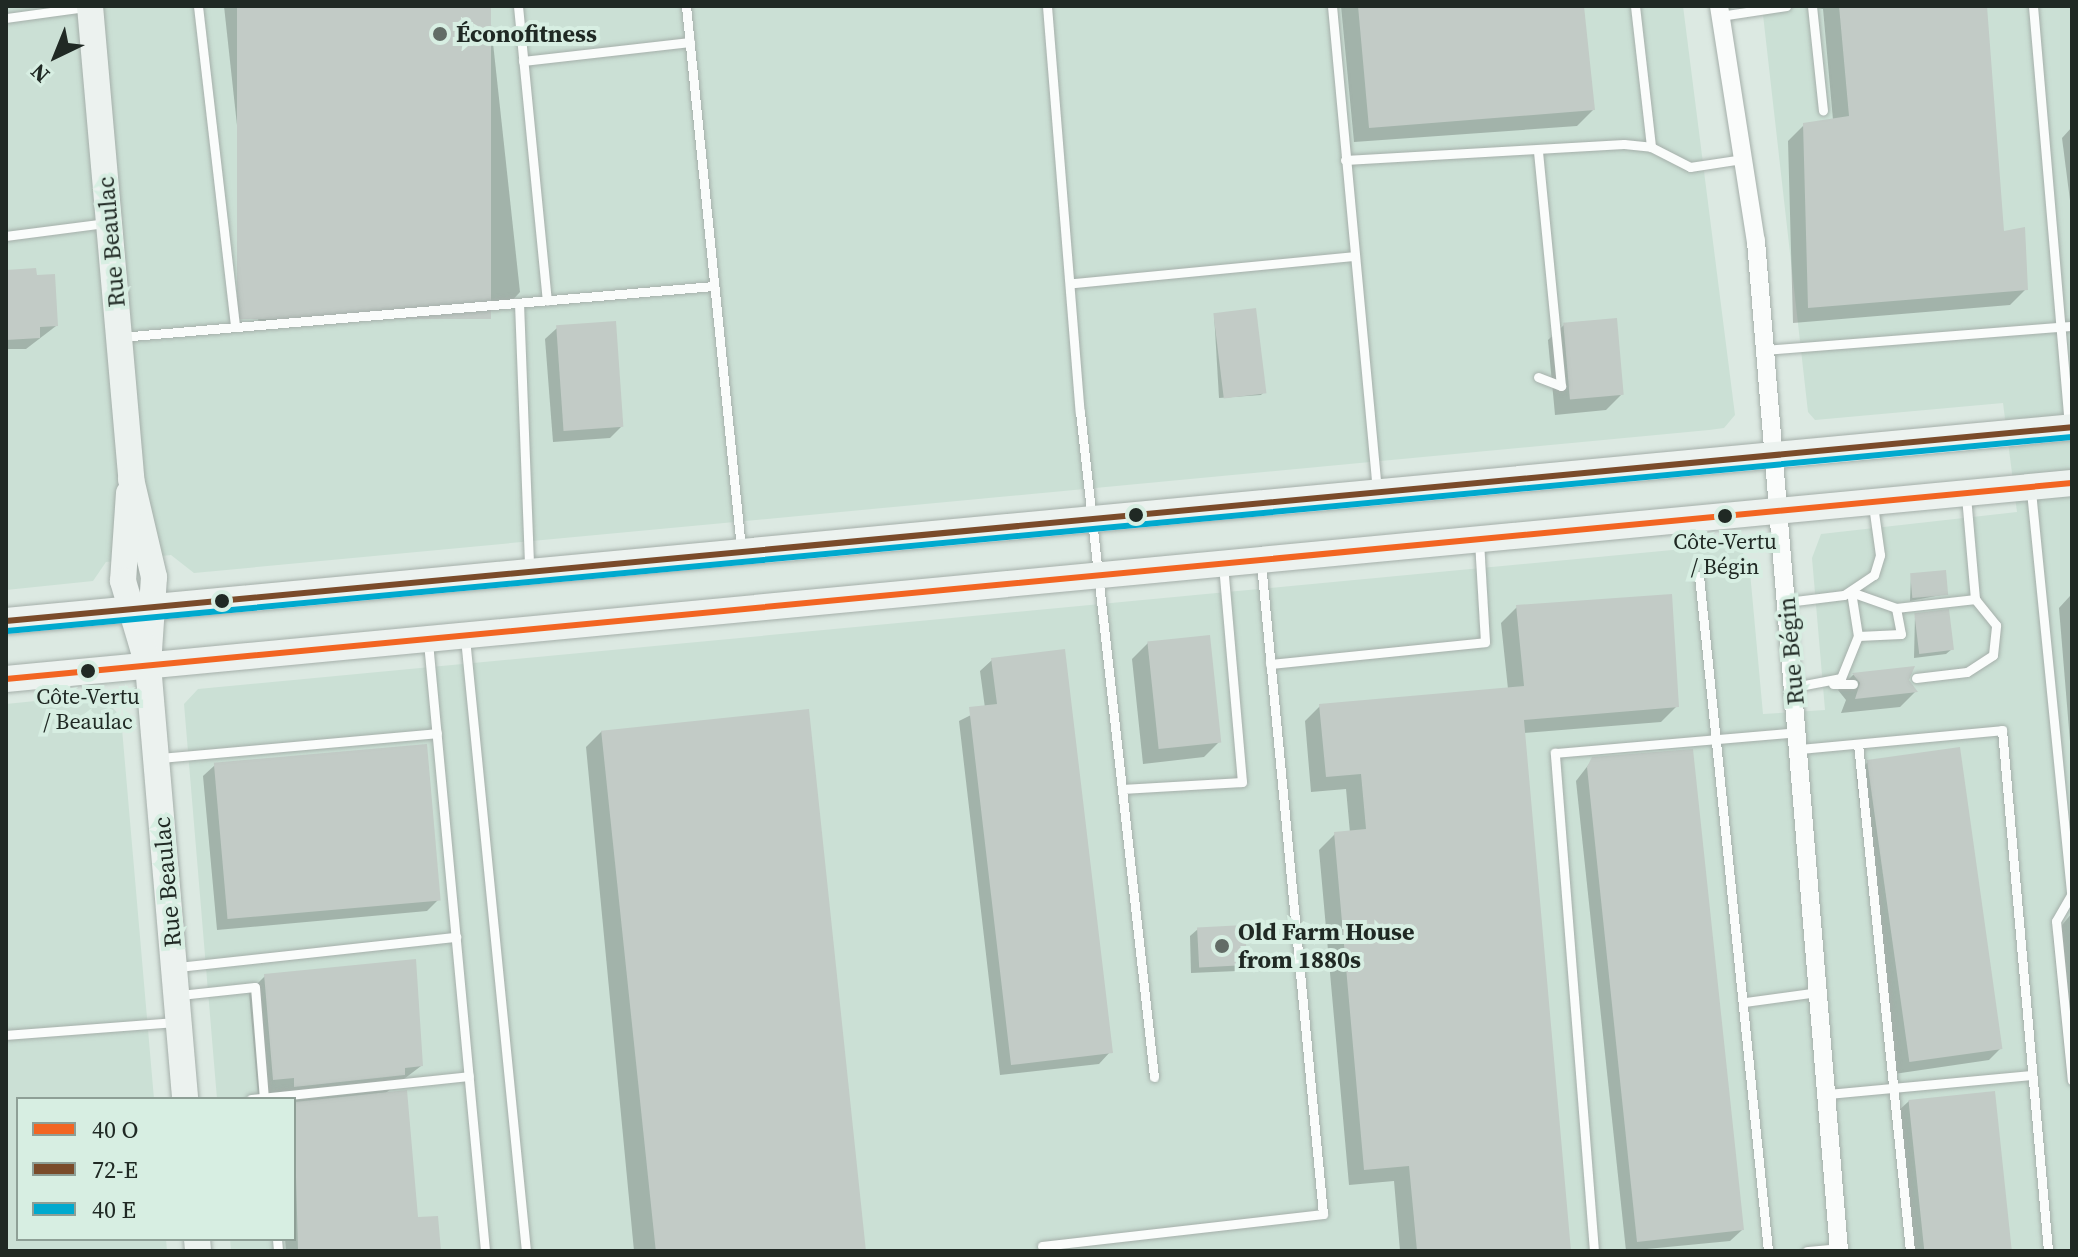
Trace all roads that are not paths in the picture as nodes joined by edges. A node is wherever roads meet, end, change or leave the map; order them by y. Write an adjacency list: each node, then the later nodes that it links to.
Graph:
1 (90, 6): 2 (lane); 13 (lane); 21 (main road, Rue Beaulac)
2 (98, 6)
3 (198, 6): 29 (lane)
4 (518, 6): 15 (lane)
5 (686, 6): 14 (lane)
6 (1047, 6): 24 (lane)
7 (1332, 6): 20 (lane)
8 (1635, 6): 17 (lane)
9 (1786, 6): 12 (lane)
10 (1812, 6): 16 (lane)
11 (2033, 6): 30 (lane)
12 (1720, 11): 19 (street, Rue Bégin)
13 (6, 18)
14 (690, 42): 15 (lane); 25 (lane)
15 (523, 61): 26 (lane)
16 (1823, 110)
17 (1651, 147): 18 (lane); 19 (lane)
18 (1538, 150): 20 (lane); 33 (lane)
19 (1743, 159): 32 (street, Rue Bégin)
20 (1345, 160): 23 (lane)
21 (109, 222): 22 (lane); 31 (main road, Rue Beaulac)
22 (6, 236)
23 (1354, 256): 24 (lane); 39 (lane)
24 (1074, 283): 43 (lane)
25 (714, 286): 26 (lane); 45 (lane)
26 (547, 301): 27 (lane)
27 (519, 303): 29 (lane); 48 (lane)
28 (2072, 326): 30 (lane)
29 (235, 327): 31 (lane)
30 (2061, 327): 32 (lane); 34 (lane)
31 (119, 337): 36 (main road, Rue Beaulac)
32 (1765, 350): 35 (street, Rue Bégin)
33 (1538, 377)
34 (2070, 427): 35 (main road)
35 (1774, 454): 39 (main road); 42 (street, Rue Bégin)
36 (131, 479): 54 (main road, Rue Beaulac); 56 (main road, Rue Beaulac)
37 (2072, 483): 38 (main road)
38 (2031, 487): 40 (main road); 83 (lane)
39 (1377, 490): 43 (main road)
40 (1966, 494): 41 (main road); 52 (lane)
41 (1873, 501): 42 (main road); 51 (lane)
42 (1778, 511): 44 (main road); 53 (street, Rue Bégin)
43 (1093, 517): 45 (main road); 49 (lane)
44 (1479, 539): 46 (main road); 61 (lane)
45 (741, 551): 48 (main road)
46 (1260, 560): 47 (main road); 61 (lane)
47 (1223, 563): 49 (main road); 73 (lane)
48 (529, 569): 54 (main road)
49 (1100, 574): 58 (main road); 73 (lane)
50 (1699, 576): 69 (lane)
51 (1851, 592): 53 (lane); 55 (lane); 59 (lane)
52 (1975, 599): 55 (lane); 63 (lane)
53 (1787, 602): 67 (street, Rue Bégin)
54 (156, 605): 56 (main road); 62 (main road, Rue Beaulac)
55 (1896, 608): 59 (lane)
56 (126, 609): 57 (main road); 62 (main road, Rue Beaulac)
57 (6, 621)
58 (464, 635): 60 (main road); 92 (lane)
59 (1858, 636): 65 (lane)
60 (428, 638): 62 (main road); 68 (lane)
61 (1270, 664): 89 (lane)
62 (148, 665): 64 (main road); 72 (main road, Rue Beaulac)
63 (1916, 678)
64 (6, 679)
65 (1831, 684): 66 (lane); 67 (lane)
66 (1853, 684)
67 (1794, 687): 70 (street, Rue Bégin)
68 (437, 733): 72 (lane); 74 (lane)
69 (1720, 739): 70 (lane); 77 (lane); 93 (lane)
70 (1799, 741): 71 (lane); 76 (street, Rue Bégin)
71 (1858, 744): 80 (lane); 84 (lane)
72 (156, 758): 75 (main road, Rue Beaulac)
73 (1122, 789): 82 (lane)
74 (456, 937): 75 (lane); 81 (lane)
75 (174, 968): 78 (main road, Rue Beaulac)
76 (1818, 992): 77 (lane); 85 (street, Rue Bégin)
77 (1745, 1002): 94 (lane)
78 (177, 1008): 79 (lane); 86 (main road, Rue Beaulac); 87 (lane)
79 (6, 1035)
80 (2032, 1075): 84 (lane); 97 (lane)
81 (469, 1076): 88 (lane); 91 (lane)
82 (1154, 1077)
83 (2072, 1080)
84 (1893, 1087): 85 (lane); 96 (lane)
85 (1827, 1094): 90 (street, Rue Bégin)
86 (185, 1097)
87 (264, 1097)
88 (273, 1097)
89 (1042, 1246)
90 (1839, 1250): 95 (lane)
91 (485, 1251)
92 (526, 1251)
93 (1594, 1251)
94 (1768, 1251)
95 (1807, 1251)
96 (1910, 1251)
97 (2048, 1251)

